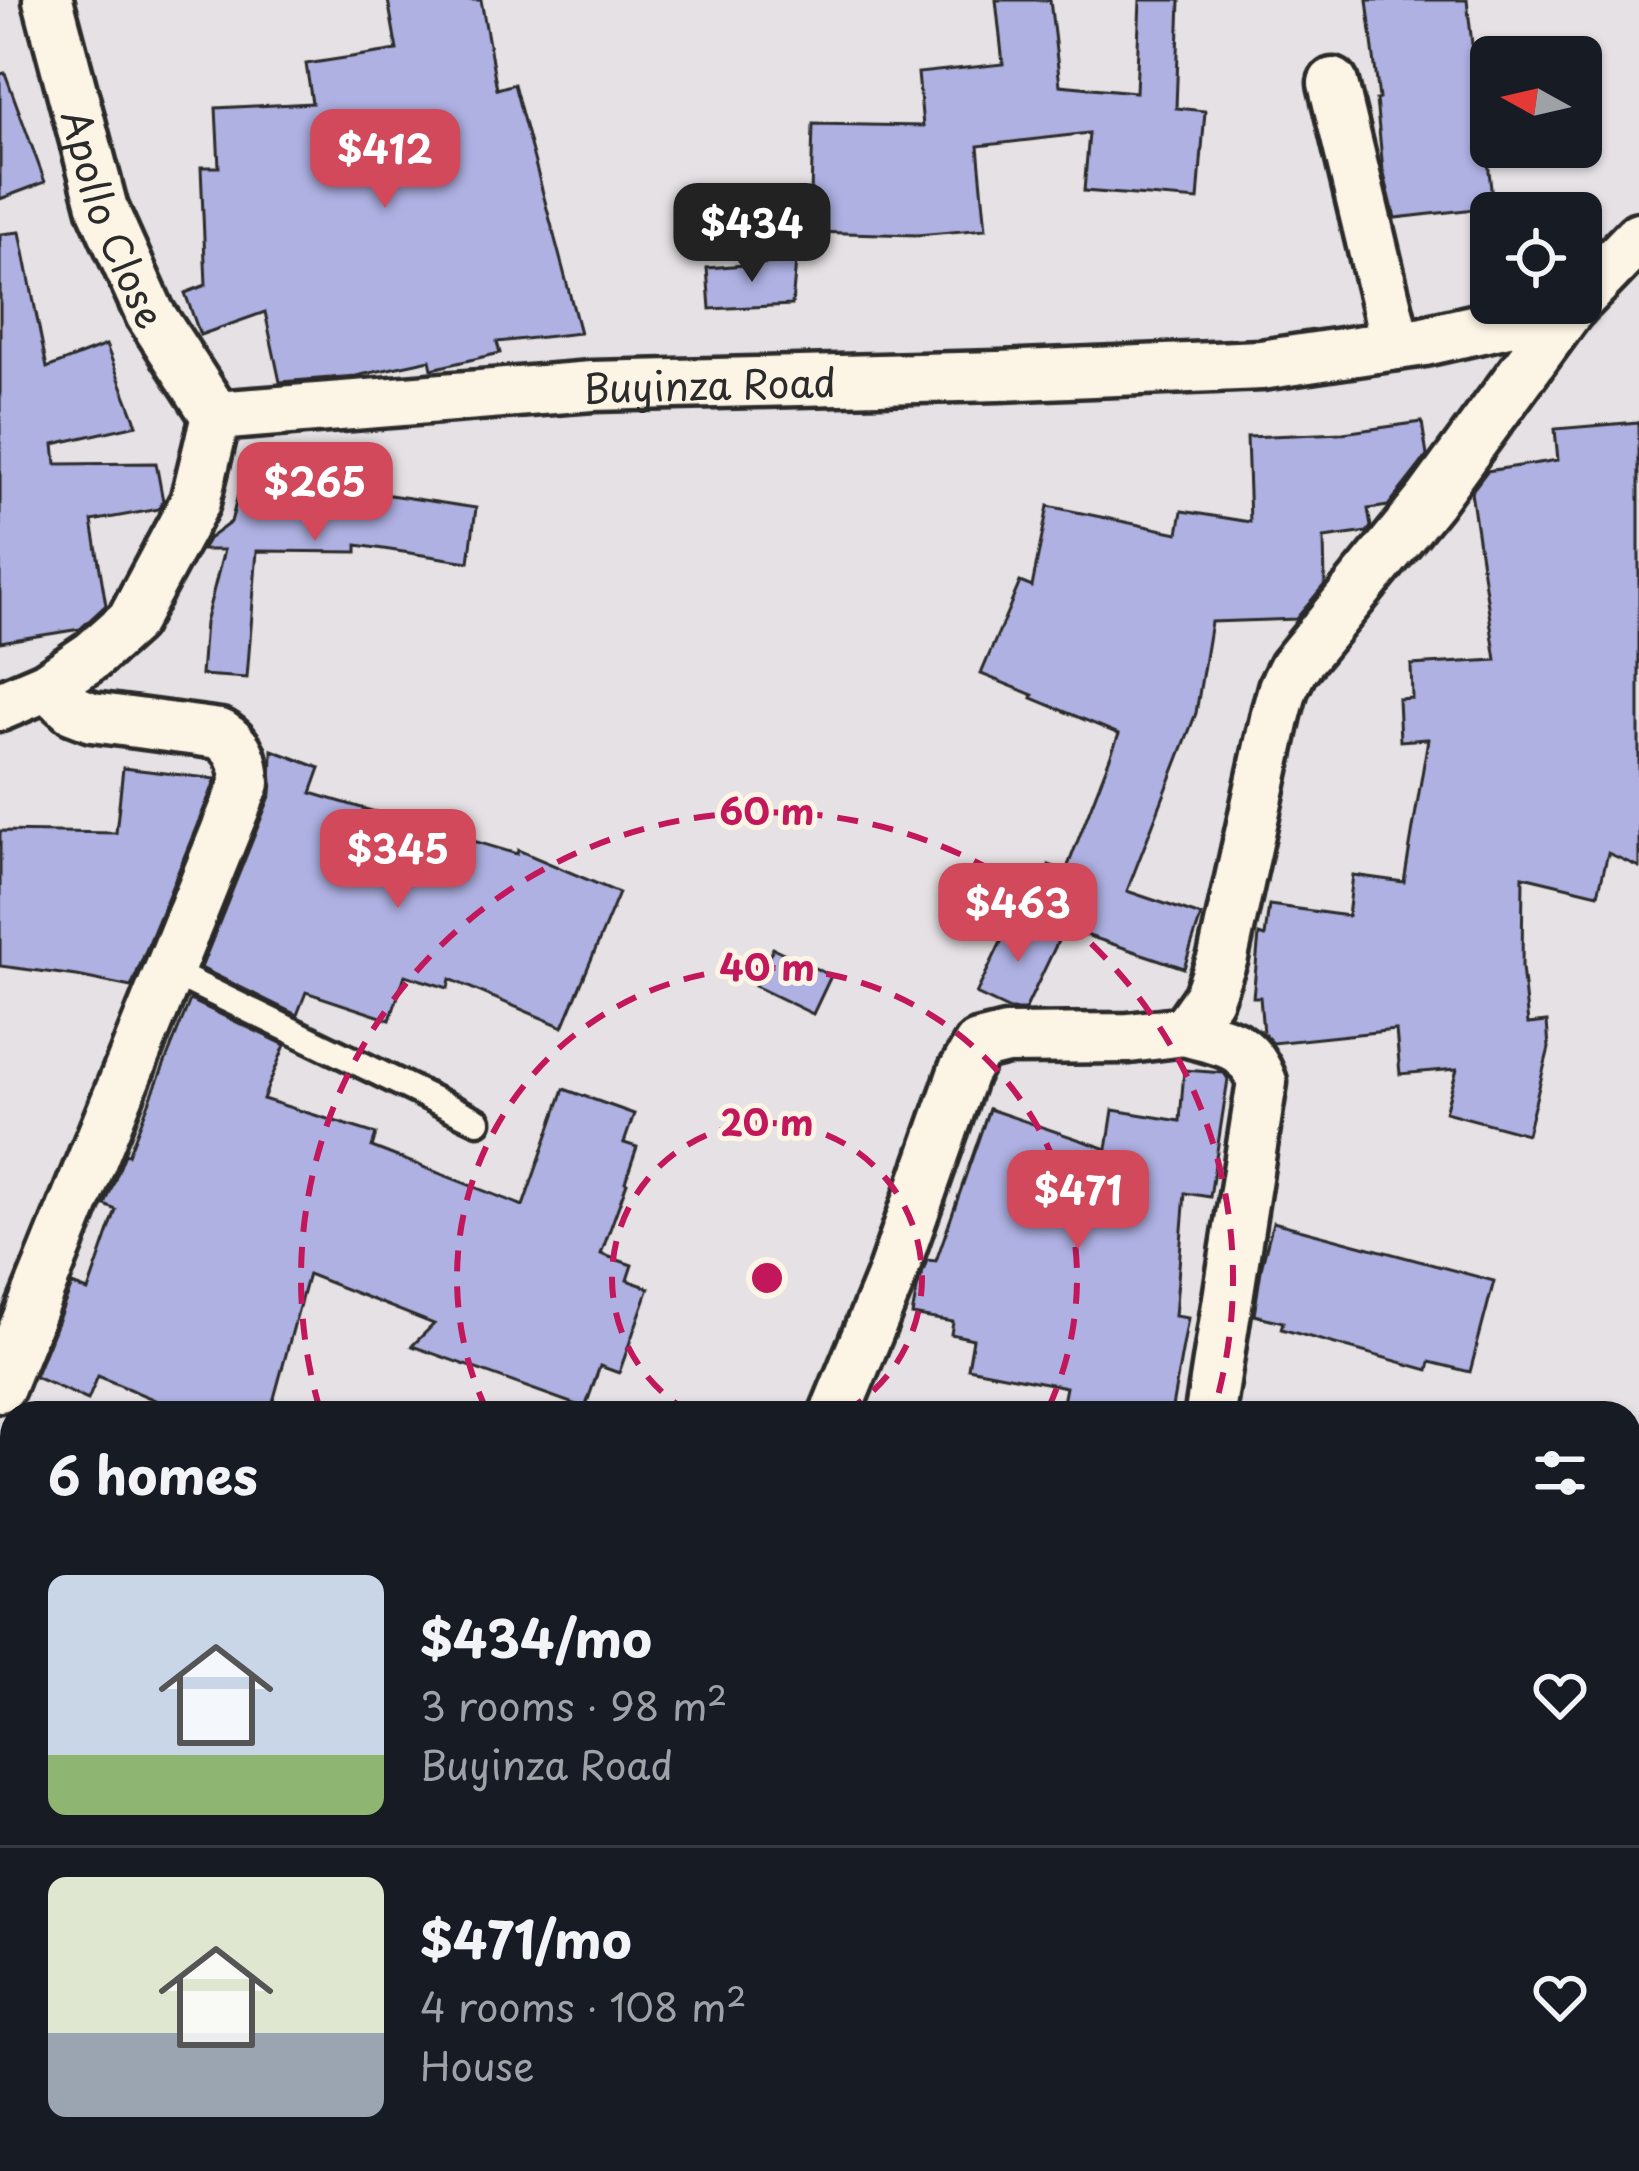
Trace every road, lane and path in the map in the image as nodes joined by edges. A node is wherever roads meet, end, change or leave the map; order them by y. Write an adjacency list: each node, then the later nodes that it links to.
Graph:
1 (49, 0): 8 (street, Apollo Close)
2 (1333, 83): 7 (street)
3 (1634, 258): 4 (street)
4 (1602, 282)
5 (1486, 324): 7 (street, Buyinza Road)
6 (1560, 324): 12 (street)
7 (1396, 345): 8 (street, Buyinza Road)
8 (216, 416): 9 (street)
9 (47, 686): 10 (street); 11 (street)
10 (0, 706)
11 (169, 971): 13 (lane); 14 (street)
12 (1185, 1030): 15 (street); 16 (street)
13 (478, 1121)
14 (0, 1388)
15 (841, 1401)
16 (1212, 1401)

